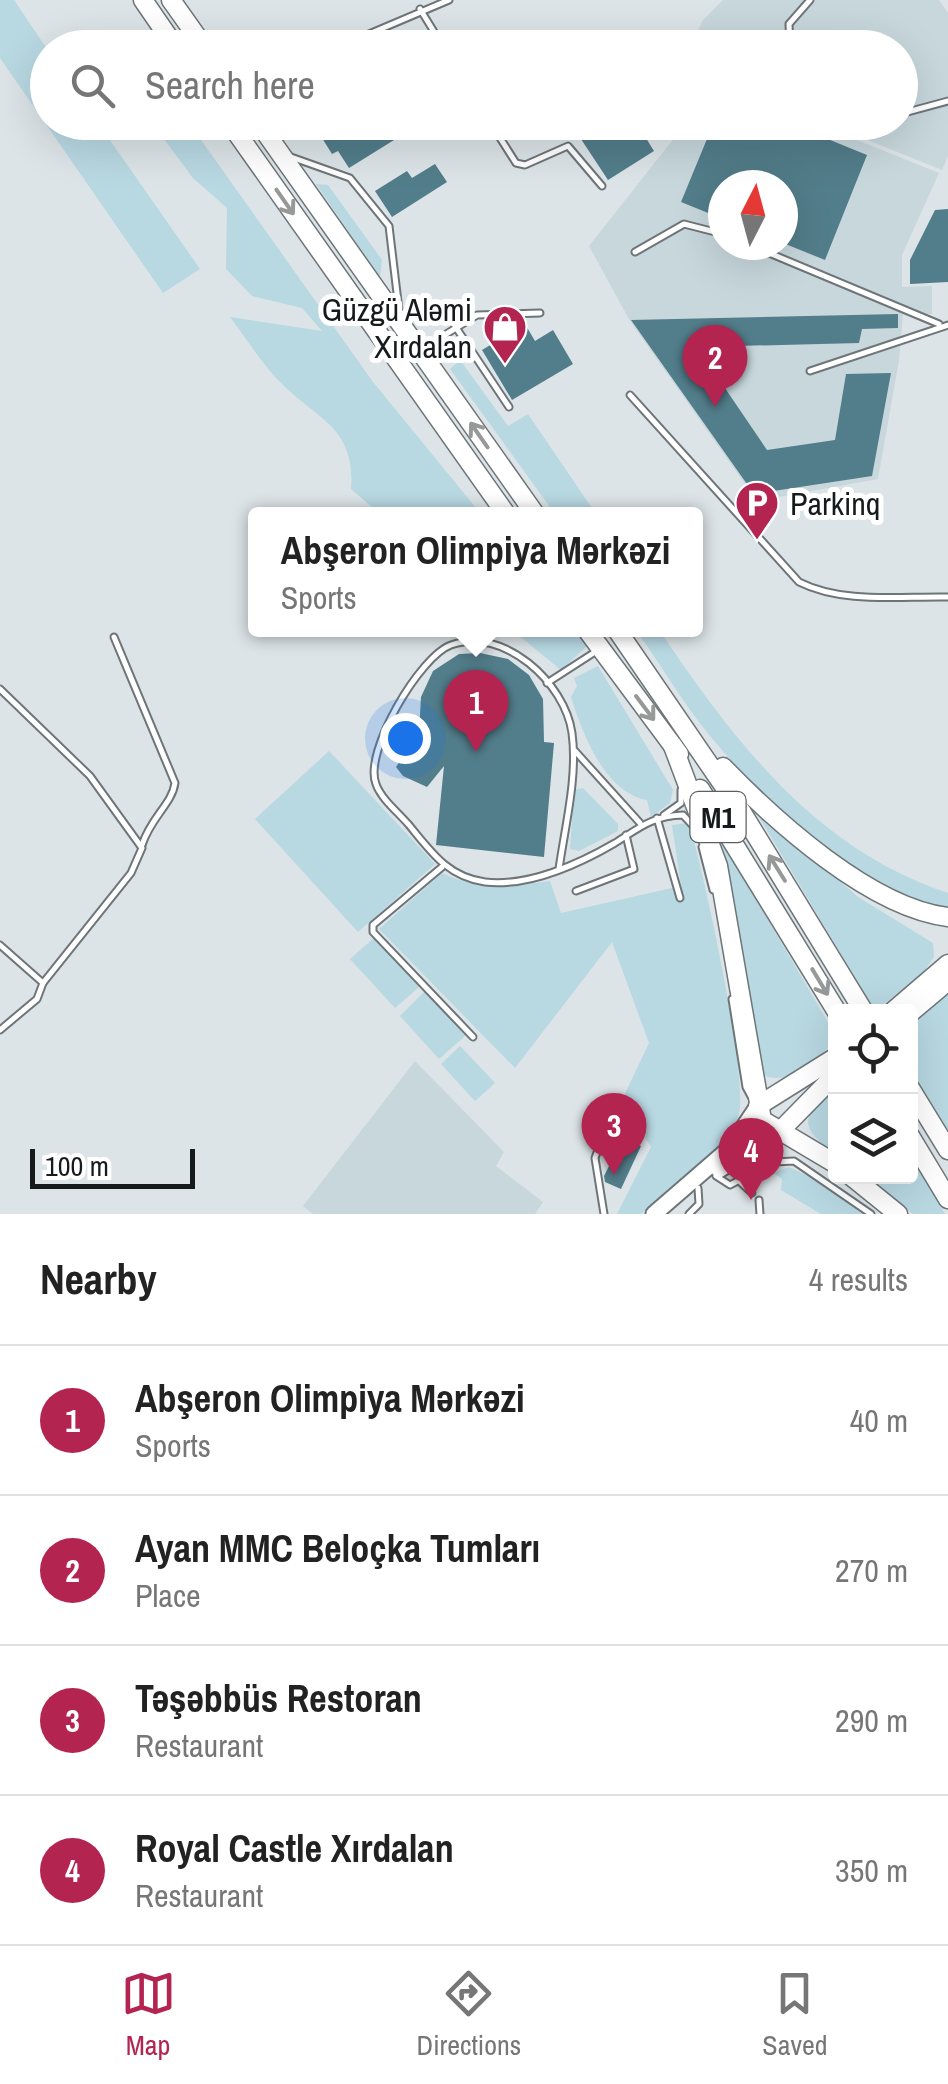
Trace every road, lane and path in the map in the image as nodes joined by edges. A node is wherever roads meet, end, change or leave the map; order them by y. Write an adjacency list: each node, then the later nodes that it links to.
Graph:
1 (143, 0): 6 (highway)
2 (171, 0): 7 (highway)
3 (450, 0): 5 (lane)
4 (810, 0): 10 (lane)
5 (420, 9): 8 (lane); 9 (lane)
6 (164, 30)
7 (192, 30)
8 (375, 30)
9 (433, 30)
10 (789, 30)
11 (948, 101): 12 (lane)
12 (918, 109)
13 (242, 140): 30 (highway, one-way to 30)
14 (271, 140): 16 (highway)
15 (501, 140): 17 (lane)
16 (280, 153): 22 (highway); 22 (lane)
17 (602, 186)
18 (708, 230): 19 (lane)
19 (635, 252)
20 (786, 260): 23 (lane)
21 (540, 313): 25 (lane)
22 (400, 323): 26 (highway)
23 (940, 324): 24 (lane); 27 (lane)
24 (948, 325)
25 (455, 326): 26 (lane); 29 (lane)
26 (420, 350): 31 (highway, one-way to 26)
27 (810, 371)
28 (630, 394): 32 (lane)
29 (509, 406)
30 (501, 507)
31 (531, 507)
32 (948, 596)
33 (114, 637): 45 (lane)
34 (593, 637): 36 (highway, M1)
35 (622, 637): 39 (highway, M1)
36 (601, 648): 37 (lane); 40 (highway, M1, one-way to 40)
37 (547, 683): 41 (lane); 46 (lane)
38 (0, 690): 45 (lane)
39 (691, 733): 50 (highway); 56 (highway, M1, one-way to 39)
40 (673, 746): 42 (lane); 55 (highway, M1, one-way to 55); 64 (highway)
41 (574, 750): 43 (lane); 47 (lane)
42 (657, 818): 43 (lane); 49 (lane); 64 (lane)
43 (640, 823): 44 (lane)
44 (626, 835): 47 (lane); 48 (lane)
45 (142, 848): 54 (lane)
46 (443, 866): 47 (lane); 60 (lane)
47 (560, 869)
48 (576, 891)
49 (680, 898)
50 (948, 917)
51 (0, 945): 54 (lane)
52 (948, 964): 57 (highway)
53 (948, 982): 58 (highway)
54 (44, 983): 59 (lane)
55 (832, 1004)
56 (859, 1004)
57 (914, 1004)
58 (915, 1004)
59 (0, 1030)
60 (473, 1037)
61 (827, 1075): 64 (highway); 65 (highway)
62 (914, 1094): 67 (highway)
63 (616, 1099): 76 (lane)
64 (758, 1106): 65 (highway); 71 (main road)
65 (779, 1132): 68 (highway); 69 (main road)
66 (918, 1149): 75 (highway)
67 (948, 1150)
68 (828, 1160)
69 (714, 1174): 70 (lane); 71 (main road)
70 (739, 1181): 73 (lane); 81 (lane)
71 (695, 1184): 77 (main road); 78 (main road); 79 (lane)
72 (861, 1184): 82 (highway)
73 (752, 1193)
74 (759, 1200): 80 (lane)
75 (948, 1200)
76 (604, 1214)
77 (654, 1214)
78 (666, 1214)
79 (689, 1214)
80 (760, 1214)
81 (871, 1214)
82 (898, 1214)

